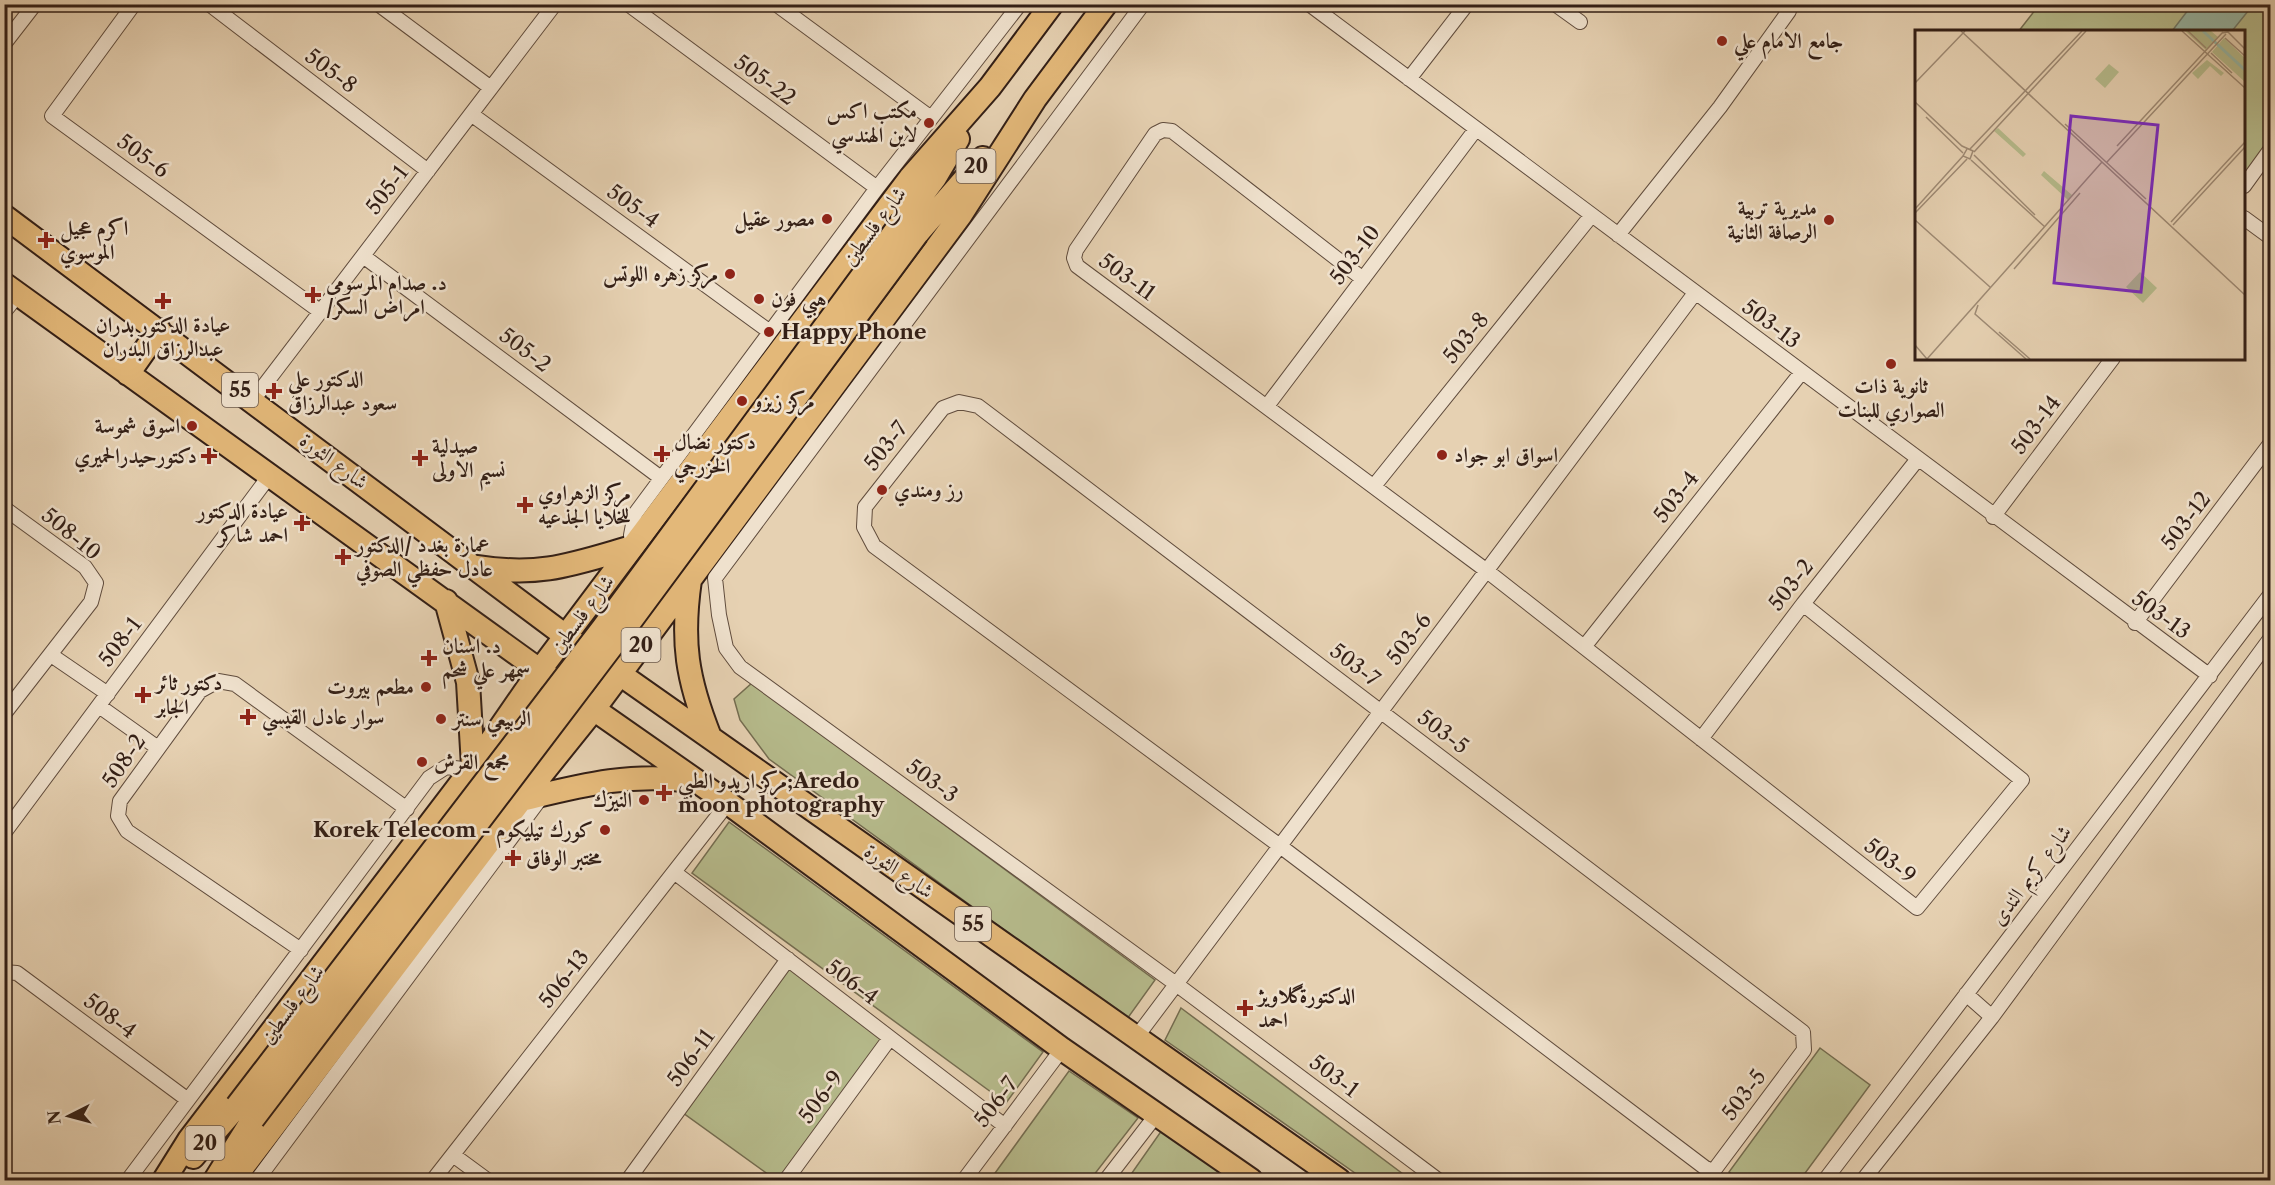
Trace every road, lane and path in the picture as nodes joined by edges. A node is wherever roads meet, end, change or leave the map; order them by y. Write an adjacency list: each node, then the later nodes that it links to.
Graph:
1 (35, 4): 17 (street)
2 (134, 4): 40 (street, 505-6)
3 (209, 4): 26 (street, 505-8)
4 (378, 4): 20 (street)
5 (555, 4): 20 (street, 505-1)
6 (627, 4): 28 (street, 505-22)
7 (776, 4): 23 (street)
8 (1020, 4): 23 (street)
9 (1052, 4): 19 (main road, شارع فلسطين / 20)
10 (1106, 4): 21 (main road, شارع فلسطين / 20)
11 (1143, 4): 89 (street, 503-3)
12 (1309, 4): 18 (street, 503-13)
13 (1467, 4): 18 (street)
14 (1555, 4): 16 (street)
15 (1789, 4): 33 (street)
16 (1580, 22)
17 (4, 44)
18 (1409, 79): 24 (street, 503-13)
19 (990, 87): 32 (main road, شارع فلسطين / 20); 55 (main road, شارع فلسطين / 20)
20 (491, 88): 22 (street, 505-1)
21 (1035, 99): 32 (main road, شارع فلسطين / 20); 58 (main road, شارع فلسطين / 20)
22 (471, 114): 26 (street, 505-1); 42 (street, 505-4)
23 (931, 118): 28 (street)
24 (1476, 129): 30 (street, 503-13); 36 (street, 503-10)
25 (2271, 150): 27 (street)
26 (428, 171): 35 (street, 505-1)
27 (2245, 185)
28 (877, 188): 42 (street)
29 (4, 216): 41 (main road, شارع الثورة / 55)
30 (1591, 216): 33 (street, 503-13); 52 (street, 503-8)
31 (2245, 219): 34 (street)
32 (910, 228): 96 (main road, شارع فلسطين / 20, bridge)
33 (1618, 236): 38 (street, 503-13)
34 (2271, 237)
35 (363, 256): 40 (street, 505-1); 51 (street, 505-2)
36 (1363, 279): 47 (street, 503-10); 47 (street, 503-11)
37 (11, 289): 39 (street); 45 (main road, 55)
38 (1695, 293): 44 (street, 503-13); 57 (street, 503-6)
39 (4, 312)
40 (321, 312): 46 (street, 505-1)
41 (159, 330): 45 (main road); 46 (main road, شارع الثورة / 55)
42 (770, 332): 51 (street)
43 (2111, 360): 54 (street, 503-14)
44 (1801, 373): 49 (street, 503-13); 65 (street, 503-4)
45 (128, 374): 50 (main road, 55)
46 (253, 400): 56 (main road, شارع الثورة / 55)
47 (1267, 406): 52 (street, 503-11)
48 (2271, 444): 62 (street, 503-12)
49 (1917, 460): 54 (street, 503-13); 61 (street, 503-2)
50 (270, 475): 60 (main road, 55); 70 (street, 508-1)
51 (661, 478): 55 (street)
52 (1374, 486): 57 (street, 503-11)
53 (4, 508): 66 (street, 508-10)
54 (1993, 517): 62 (street, 503-13)
55 (632, 547): 56 (main road); 63 (main road, شارع فلسطين / 20)
56 (474, 566): 63 (main road, شارع الثورة / 55)
57 (1486, 571): 65 (street, 503-9); 73 (street, 503-6)
58 (690, 578): 67 (main road, شارع فلسطين / 20); 75 (main road)
59 (2271, 595): 69 (street, شارع كريم الندى)
60 (446, 601): 68 (main road, 55); 78 (main road)
61 (1803, 604): 76 (street, 503-2); 76 (street, 503-9)
62 (2135, 623): 69 (street, 503-13)
63 (570, 639): 68 (main road, شارع فلسطين / 20)
64 (2271, 639): 91 (street)
65 (1584, 647): 76 (street, 503-9)
66 (51, 655): 70 (street); 74 (street, 508-10)
67 (613, 670): 71 (main road, شارع فلسطين / 20); 75 (main road, شارع الثورة / 55)
68 (545, 673): 78 (main road, شارع فلسطين / 20)
69 (2210, 676): 90 (street, شارع كريم الندى)
70 (108, 694): 72 (street, 508-1)
71 (587, 705): 79 (main road, 55); 80 (main road, شارع فلسطين / 20)
72 (99, 706): 77 (street); 83 (street, 508-1)
73 (1381, 711): 84 (street, 503-6); 84 (street, 503-7); 84 (street, 503-5)
74 (4, 714)
75 (710, 737): 93 (main road, شارع الثورة / 55)
76 (1701, 739)
77 (158, 748): 82 (street, 508-2); 86 (street, 508-2)
78 (472, 768): 82 (street); 101 (main road, شارع فلسطين / 20)
79 (693, 781): 80 (main road); 81 (main road, 55)
80 (532, 797): 104 (main road, شارع فلسطين / 20); 105 (street)
81 (728, 803): 85 (street, 506-13); 94 (main road, 55)
82 (407, 809): 86 (street)
83 (4, 833)
84 (1280, 846): 89 (street, 503-6)
85 (674, 872): 87 (street, 506-4); 99 (street, 506-13)
86 (301, 950): 95 (street)
87 (788, 960): 92 (street, 506-4); 108 (street, 506-11)
88 (4, 972): 95 (street, 508-4)
89 (1176, 984): 93 (street, 503-6); 114 (street, 503-1)
90 (1966, 994): 91 (street); 115 (street, شارع كريم الندى)
91 (1992, 1017): 116 (street)
92 (890, 1038): 98 (street, 506-4); 109 (street, 506-9)
93 (1135, 1039): 113 (main road, شارع الثورة / 55)
94 (1062, 1049): 97 (main road, 55); 98 (street, 506-7)
95 (188, 1100): 100 (street)
96 (245, 1112): 102 (main road, شارع فلسطين / 20); 103 (main road, شارع فلسطين / 20)
97 (1157, 1114): 111 (street); 112 (main road, 55)
98 (1005, 1126): 110 (street, 506-7)
99 (453, 1155): 106 (street, 506-13); 107 (street)
100 (128, 1180)
101 (164, 1180)
102 (173, 1180)
103 (215, 1180)
104 (233, 1180)
105 (257, 1180)
106 (433, 1180)
107 (487, 1180)
108 (628, 1180)
109 (786, 1180)
110 (964, 1180)
111 (1106, 1180)
112 (1251, 1180)
113 (1339, 1180)
114 (1437, 1180)
115 (1825, 1180)
116 (1863, 1180)

